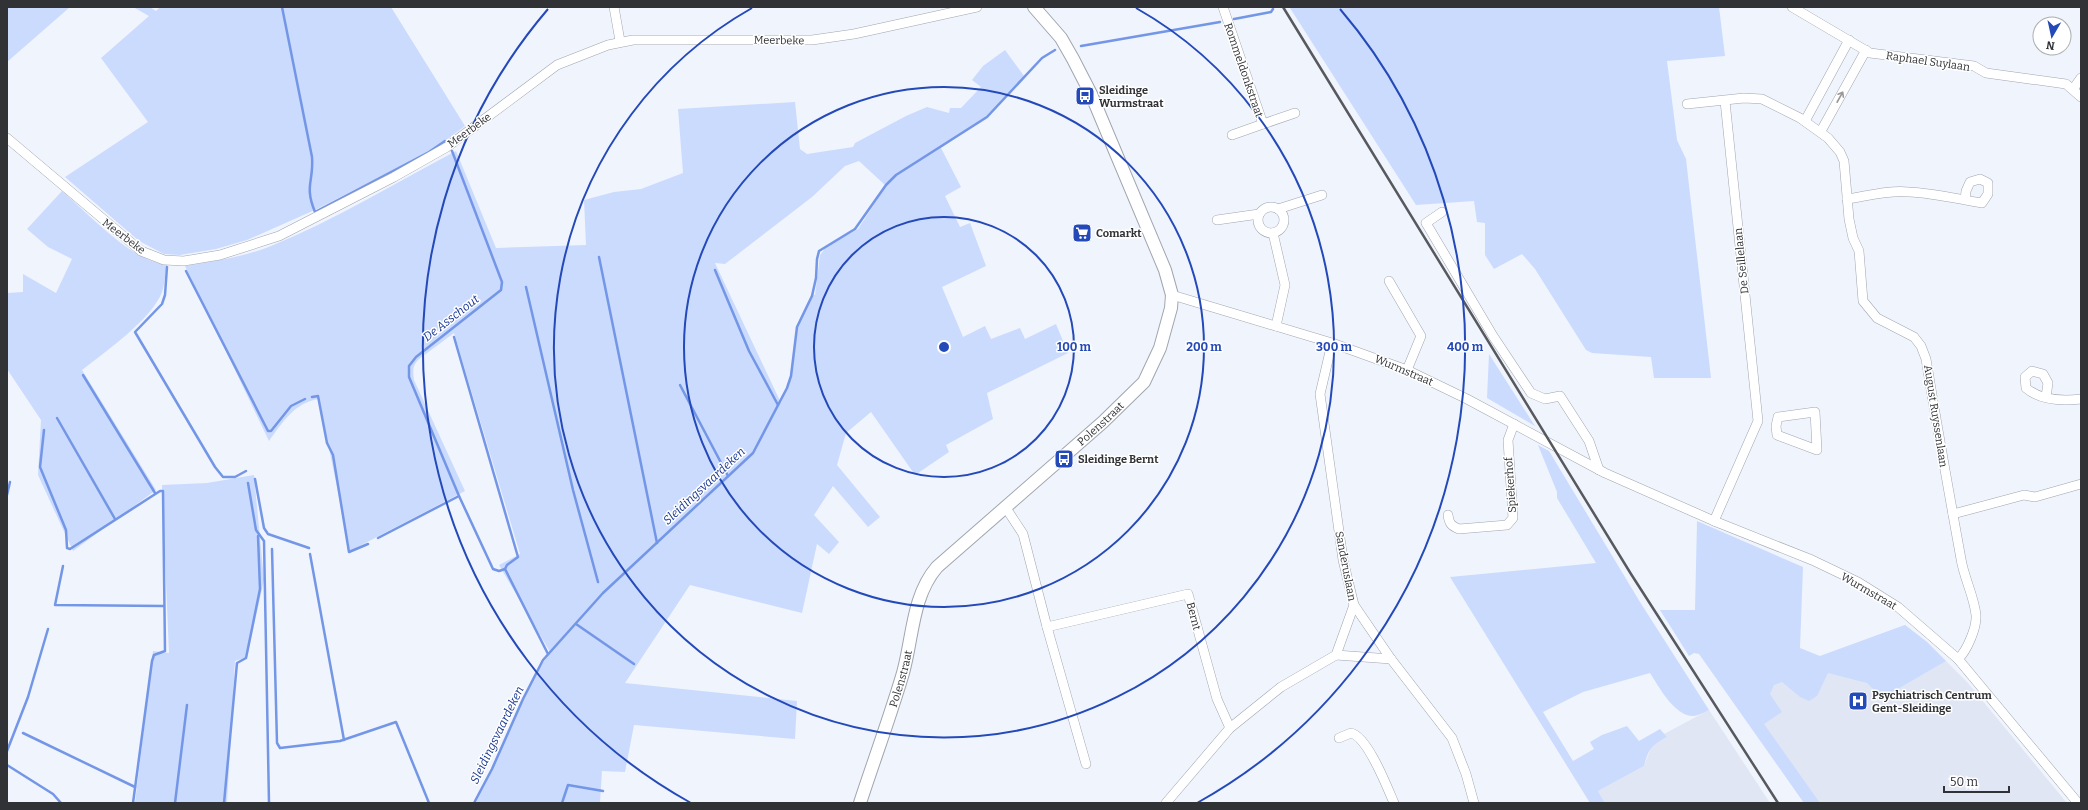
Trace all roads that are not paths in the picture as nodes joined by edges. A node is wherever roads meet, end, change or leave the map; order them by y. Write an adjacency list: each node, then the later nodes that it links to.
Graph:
1 (614, 7): 7 (street)
2 (977, 7): 7 (street, Meerbeke)
3 (1034, 7): 29 (main road, Polenstraat)
4 (1223, 7): 16 (street, Rommeldonkstraat)
5 (1792, 7): 6 (street, Raphael Suylaan)
6 (1849, 40): 8 (street, Raphael Suylaan); 15 (street)
7 (620, 41): 19 (street, Meerbeke)
8 (1866, 50): 10 (street, Raphael Suylaan); 17 (street, one-way to 8)
9 (2081, 78): 10 (street)
10 (2073, 89): 11 (street, Raphael Suylaan)
11 (2081, 98)
12 (1725, 101): 13 (street, August Ruyssenlaan); 15 (street, August Ruyssenlaan); 35 (street, De Seillelaan)
13 (1687, 104)
14 (1295, 113): 16 (street)
15 (1804, 121): 17 (street, August Ruyssenlaan)
16 (1263, 124): 18 (street, Rommeldonkstraat)
17 (1821, 131): 21 (street, August Ruyssenlaan)
18 (1232, 135)
19 (7, 138)
20 (1322, 195): 23 (street)
21 (1847, 199): 22 (street); 41 (street, August Ruyssenlaan)
22 (1965, 200)
23 (1278, 209): 25 (street); 27 (street)
24 (1442, 212): 38 (street)
25 (1259, 214): 26 (street); 27 (street)
26 (1216, 220)
27 (1273, 232): 30 (street)
28 (1389, 281): 32 (street)
29 (1172, 295): 30 (street, Wurmstraat); 40 (main road, Polenstraat)
30 (1276, 326): 31 (street, Wurmstraat)
31 (1332, 343): 32 (street, Wurmstraat); 44 (street, Sanderuslaan)
32 (1407, 370): 36 (street, Wurmstraat)
33 (2046, 397): 34 (street)
34 (2081, 399)
35 (1758, 422): 37 (street); 43 (street, De Seillelaan)
36 (1514, 424): 38 (street, Wurmstraat); 42 (street, Spiekerhof)
37 (1776, 426): 37 (street)
38 (1599, 470): 43 (street, Wurmstraat)
39 (2081, 484): 41 (street)
40 (1006, 508): 45 (street); 53 (main road, Polenstraat)
41 (1953, 514): 48 (street, August Ruyssenlaan)
42 (1448, 515)
43 (1714, 521): 48 (street, Wurmstraat)
44 (1354, 605): 46 (street); 47 (street, Sanderuslaan)
45 (1047, 627): 49 (street, Bernt); 51 (street)
46 (1336, 655): 47 (street); 49 (street)
47 (1391, 659): 56 (street, Sanderuslaan)
48 (1958, 659): 52 (street, Wurmstraat)
49 (1230, 728): 54 (street)
50 (1339, 738): 55 (street)
51 (1086, 764)
52 (2078, 800)
53 (860, 803)
54 (1166, 803)
55 (1394, 803)
56 (1474, 803)

